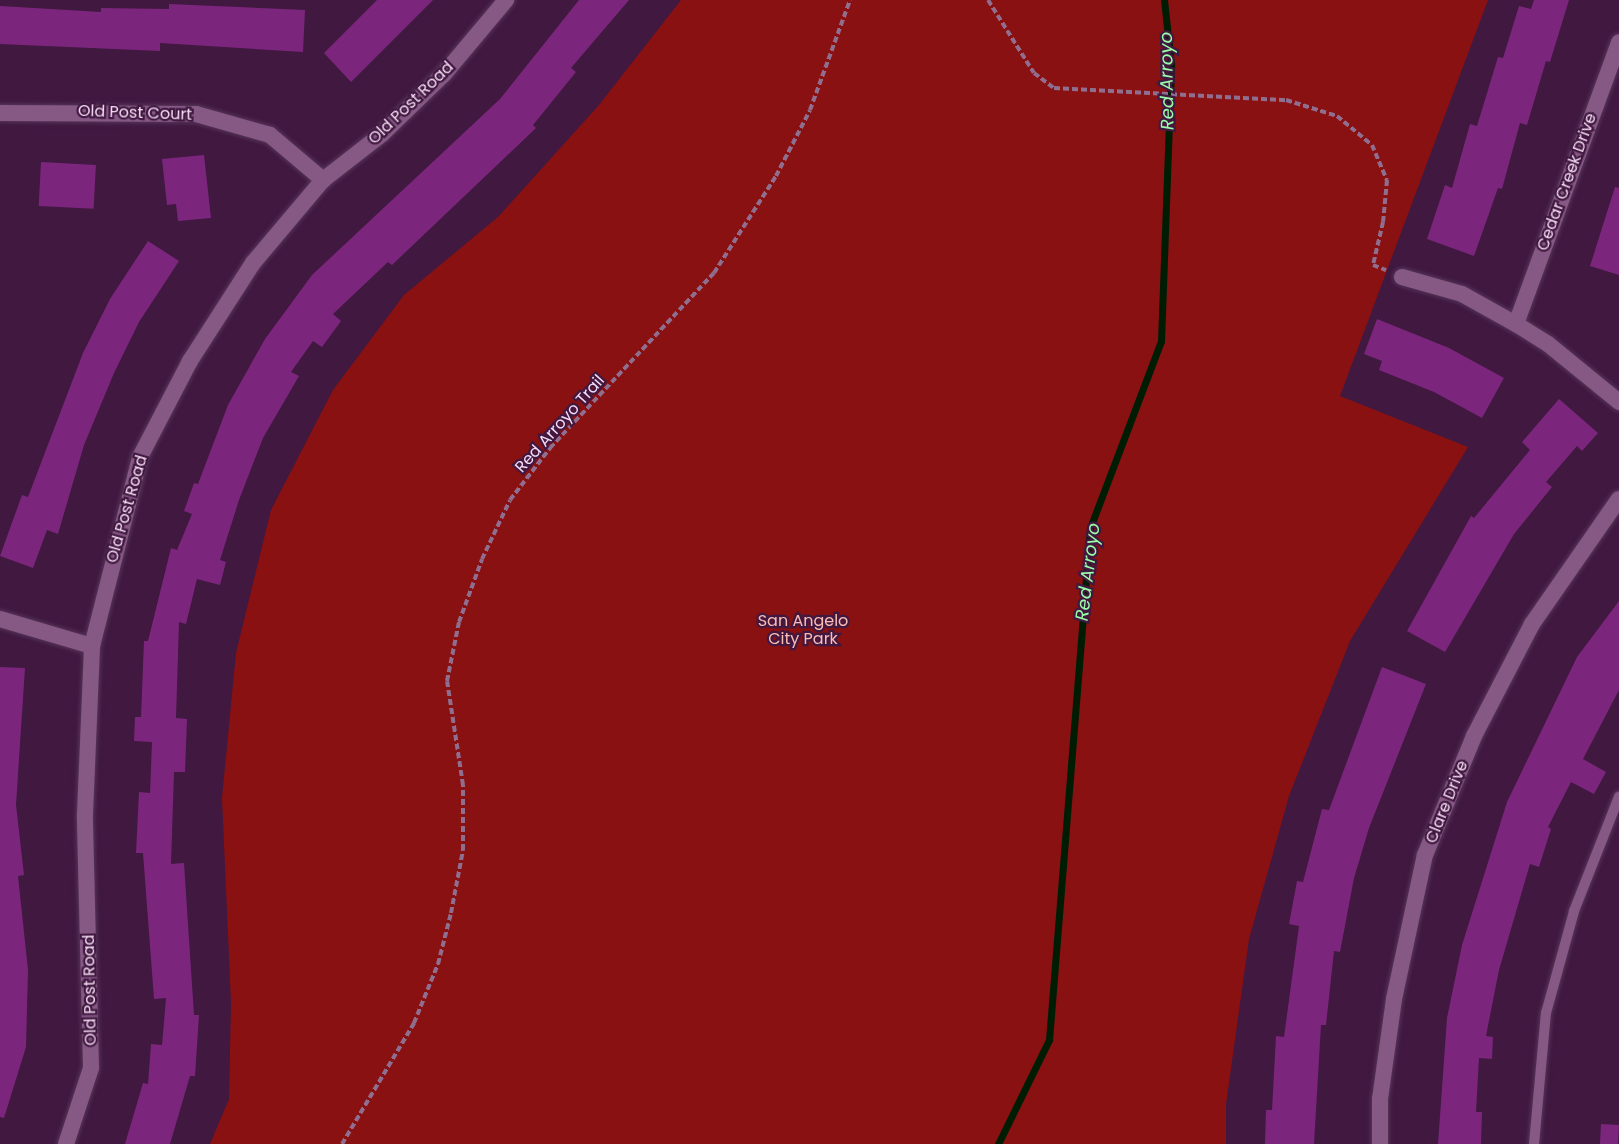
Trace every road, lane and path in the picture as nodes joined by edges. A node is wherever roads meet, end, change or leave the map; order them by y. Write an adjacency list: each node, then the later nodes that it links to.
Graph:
1 (506, 0): 6 (street, Old Post Road)
2 (850, 0): 15 (path, Red Arroyo Trail)
3 (988, 0): 7 (path)
4 (1619, 42): 8 (street, Cedar Creek Drive)
5 (0, 113): 6 (street, Old Post Court)
6 (323, 180): 12 (street, Old Post Road)
7 (1402, 277): 8 (street)
8 (1516, 324): 9 (street)
9 (1619, 402)
10 (1619, 499): 16 (street, Clare Drive)
11 (0, 619): 12 (street)
12 (92, 646): 14 (street, Old Post Road)
13 (1619, 797): 17 (lane)
14 (66, 1144)
15 (342, 1144)
16 (1380, 1144)
17 (1534, 1144)

